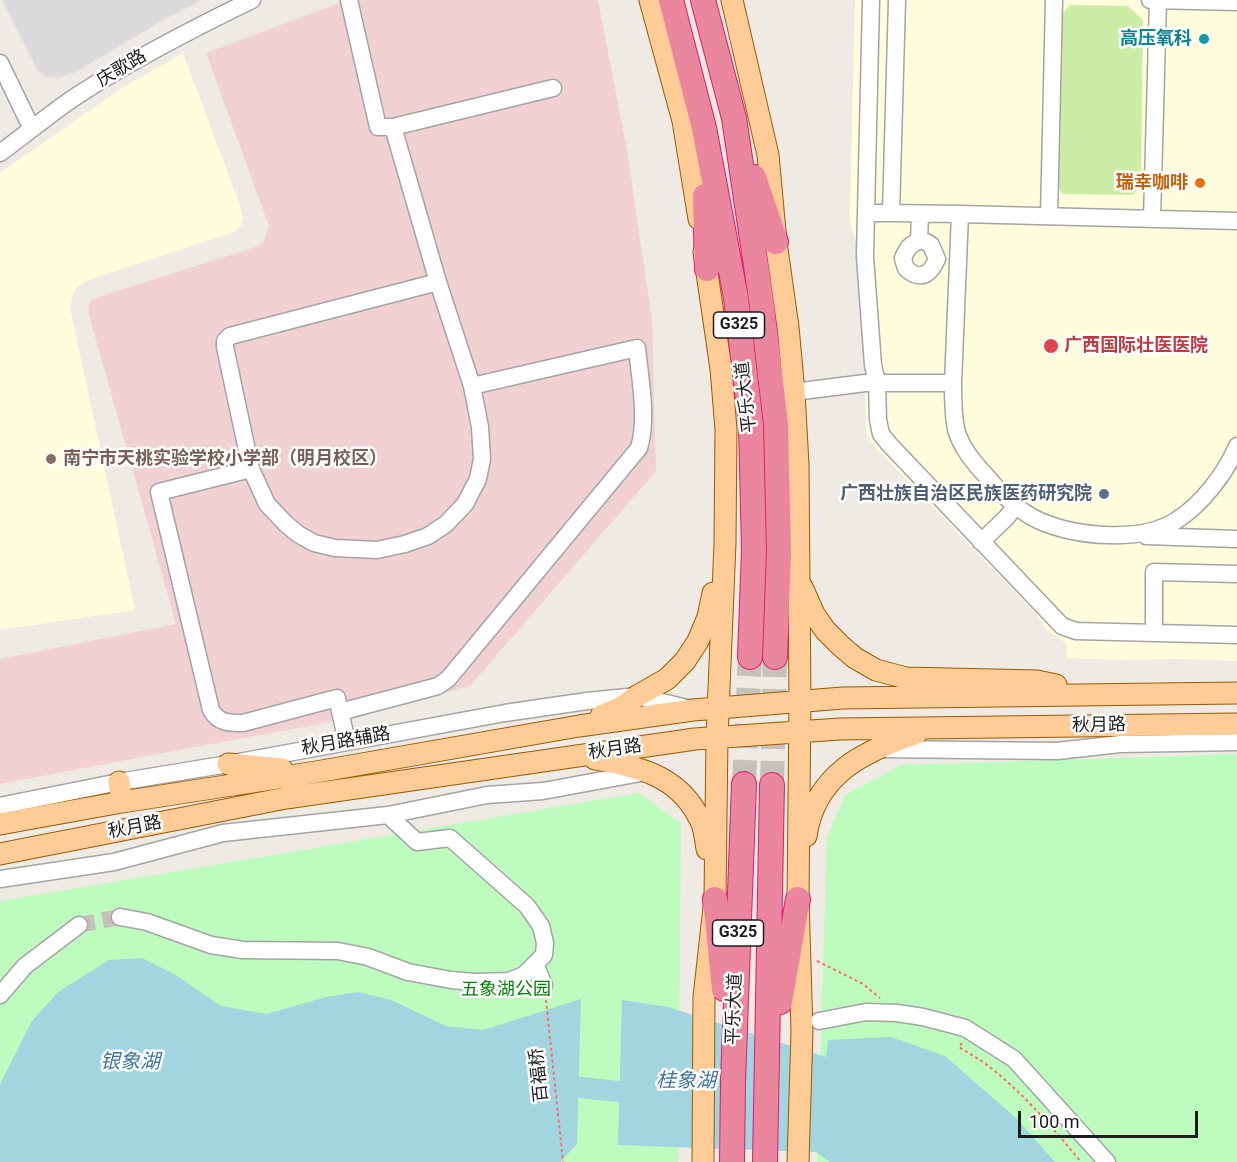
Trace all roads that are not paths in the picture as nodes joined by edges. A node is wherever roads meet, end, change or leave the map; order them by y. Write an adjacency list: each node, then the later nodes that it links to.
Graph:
1 (252, 0): 18 (street, 庆歌路)
2 (349, 0): 16 (street)
3 (650, 0): 29 (main road)
4 (671, 0): 17 (highway, 平乐大道 / G325)
5 (704, 0): 15 (highway, 平乐大道)
6 (732, 0): 27 (main road)
7 (871, 0): 20 (street)
8 (897, 0): 21 (street)
9 (1054, 0): 24 (street)
10 (1150, 0): 11 (street)
11 (1158, 0): 12 (street); 25 (street)
12 (1237, 2)
13 (0, 63): 18 (street)
14 (553, 88): 16 (street)
15 (734, 118): 27 (highway); 47 (highway, 平乐大道)
16 (393, 127): 30 (street)
17 (704, 128): 29 (highway); 46 (highway, 平乐大道 / G325)
18 (32, 129): 19 (street, 庆歌路)
19 (0, 153)
20 (866, 213): 21 (street); 31 (street)
21 (891, 213): 22 (street)
22 (920, 213): 23 (street); 28 (street)
23 (960, 214): 24 (street); 32 (street)
24 (1049, 216): 25 (street)
25 (1152, 219): 26 (street)
26 (1237, 220)
27 (776, 242): 34 (main road)
28 (926, 242)
29 (707, 269): 41 (main road)
30 (438, 282): 33 (street); 36 (street)
31 (877, 383): 32 (street); 34 (street); 40 (street)
32 (953, 383): 37 (street)
33 (472, 386): 36 (street); 54 (street)
34 (794, 392): 43 (main road)
35 (1237, 446): 38 (street)
36 (250, 469): 54 (street)
37 (1016, 506): 38 (street); 40 (street)
38 (1130, 534): 39 (street)
39 (1237, 539)
40 (981, 542): 44 (street)
41 (725, 543): 50 (main road); 52 (main road)
42 (1237, 574): 44 (street)
43 (799, 580): 49 (main road); 51 (main road)
44 (1154, 633): 45 (street)
45 (1237, 635)
46 (750, 657)
47 (775, 657)
48 (1237, 693): 49 (main road, 秋月路)
49 (1101, 695): 51 (main road, 秋月路)
50 (637, 696): 53 (street, 秋月路辅路); 56 (main road); 60 (street, 秋月路辅路)
51 (800, 701): 52 (main road, 秋月路); 58 (main road)
52 (718, 708): 53 (main road, 秋月路); 59 (main road)
53 (693, 710): 56 (main road, 秋月路)
54 (340, 712): 60 (street)
55 (1237, 724): 57 (main road, 秋月路)
56 (579, 726): 65 (main road, 秋月路)
57 (935, 728): 58 (main road, 秋月路); 62 (main road)
58 (799, 732): 59 (main road, 秋月路); 76 (main road)
59 (717, 737): 63 (main road, 秋月路); 75 (main road)
60 (347, 742): 64 (street, 秋月路辅路)
61 (1237, 742): 62 (street)
62 (873, 749): 76 (main road)
63 (577, 756): 66 (main road); 73 (main road, 秋月路)
64 (228, 764): 65 (main road); 69 (street, 秋月路辅路)
65 (316, 772): 69 (main road, 秋月路)
66 (649, 772): 71 (street); 75 (main road)
67 (744, 784): 84 (highway, 平乐大道 / G325)
68 (772, 785): 83 (highway, 平乐大道)
69 (120, 792): 70 (street, 秋月路辅路); 72 (main road, 秋月路)
70 (0, 806)
71 (388, 815): 74 (street); 79 (street)
72 (0, 824)
73 (0, 854)
74 (0, 879)
75 (715, 898): 84 (highway); 87 (main road)
76 (798, 899): 82 (main road); 83 (highway)
77 (120, 917): 79 (street)
78 (80, 926): 81 (street)
79 (535, 964): 80 (street)
80 (544, 985)
81 (0, 995)
82 (810, 1026): 88 (main road); 89 (street)
83 (766, 1079): 86 (highway, 平乐大道)
84 (733, 1082): 85 (highway, 平乐大道 / G325)
85 (732, 1156)
86 (765, 1158)
87 (702, 1162)
88 (798, 1162)
89 (1107, 1162)

